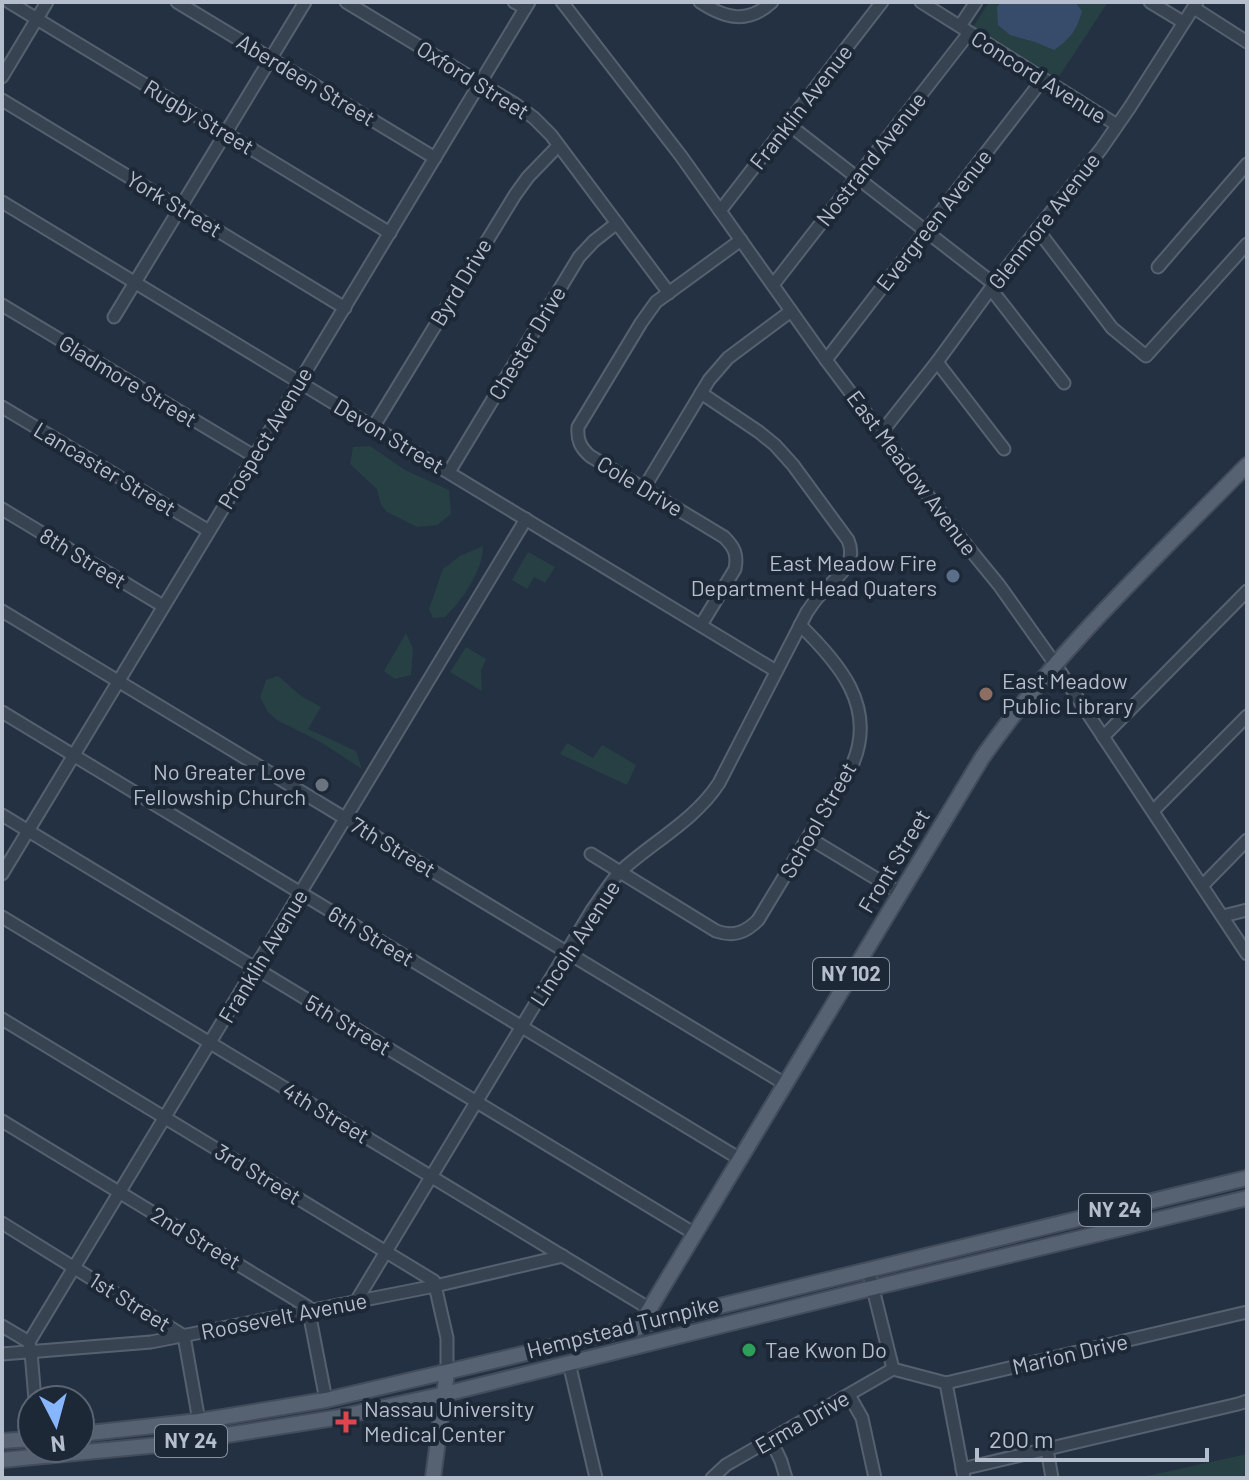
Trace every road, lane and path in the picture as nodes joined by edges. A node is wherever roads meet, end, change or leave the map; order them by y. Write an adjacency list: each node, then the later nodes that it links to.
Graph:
1 (9, 2): 15 (street, Rugby Street)
2 (47, 2): 15 (street)
3 (177, 2): 19 (street, Aberdeen Street)
4 (305, 2): 19 (street)
5 (346, 2): 22 (street, Oxford Street)
6 (562, 2): 33 (street, East Meadow Avenue)
7 (700, 2): 8 (street)
8 (772, 2)
9 (882, 2): 24 (street, Franklin Avenue)
10 (921, 2): 17 (street, Concord Avenue)
11 (976, 2): 17 (street, Nostrand Avenue)
12 (1150, 2): 16 (street)
13 (523, 4): 22 (street, Prospect Avenue)
14 (1195, 5): 16 (street, Glenmore Avenue); 18 (street)
15 (37, 19): 20 (street); 26 (street, Rugby Street)
16 (1183, 22): 25 (street, Glenmore Avenue)
17 (964, 29): 21 (street, Concord Avenue); 30 (street, Nostrand Avenue)
18 (1247, 42)
19 (271, 58): 26 (street); 28 (street, Aberdeen Street)
20 (2, 77)
21 (1043, 79): 25 (street, Concord Avenue); 36 (street, Evergreen Avenue)
22 (480, 83): 27 (street, Oxford Street); 28 (street, Prospect Avenue)
23 (2, 100): 32 (street, York Street)
24 (788, 124): 30 (street); 33 (street, Franklin Avenue)
25 (1117, 125): 35 (street, Glenmore Avenue)
26 (225, 133): 32 (street); 37 (street, Rugby Street)
27 (558, 146): 34 (street, Oxford Street); 55 (street, Byrd Drive)
28 (435, 158): 37 (street, Prospect Avenue)
29 (1247, 164): 40 (street)
30 (857, 178): 36 (street); 42 (street, Nostrand Avenue)
31 (2, 202): 41 (street, Devon Street)
32 (180, 208): 41 (street); 46 (street, York Street)
33 (720, 211): 38 (street, East Meadow Avenue)
34 (617, 223): 44 (street, Oxford Street); 60 (street, Chester Drive)
35 (1037, 229): 39 (street); 43 (street, Glenmore Avenue)
36 (926, 231): 43 (street); 49 (street, Evergreen Avenue)
37 (390, 233): 46 (street, Prospect Avenue)
38 (741, 240): 42 (street, East Meadow Avenue); 44 (street, Cole Drive)
39 (1247, 244)
40 (1158, 267)
41 (135, 283): 48 (street); 51 (street, Devon Street)
42 (773, 285): 47 (street, East Meadow Avenue)
43 (992, 286): 50 (street, Glenmore Avenue); 52 (street)
44 (669, 293): 61 (street, Cole Drive)
45 (2, 305): 58 (street, Gladmore Street)
46 (345, 308): 51 (street, Prospect Avenue)
47 (791, 311): 49 (street, East Meadow Avenue); 53 (street)
48 (114, 317)
49 (826, 360): 56 (street, East Meadow Avenue)
50 (937, 362): 56 (street, Glenmore Avenue); 57 (street)
51 (299, 382): 55 (street, Devon Street); 58 (street, Prospect Avenue)
52 (1064, 383)
53 (701, 393): 61 (street); 69 (street, Lincoln Avenue)
54 (2, 407): 64 (street, Lancaster Street)
55 (374, 426): 60 (street, Devon Street)
56 (881, 433): 70 (street, East Meadow Avenue)
57 (1004, 449)
58 (254, 456): 64 (street, Prospect Avenue)
59 (1247, 465): 70 (main road, Front Street / NY 102)
60 (449, 472): 63 (street, Devon Street)
61 (644, 488): 68 (street, Cole Drive)
62 (2, 509): 66 (street, 8th Street)
63 (526, 519): 68 (street, Devon Street); 79 (street, Franklin Avenue)
64 (209, 531): 66 (street, Prospect Avenue)
65 (1247, 591): 75 (street)
66 (163, 606): 72 (street, Prospect Avenue)
67 (2, 611): 72 (street, 7th Street)
68 (701, 625): 71 (street, Devon Street)
69 (800, 625): 71 (street, Lincoln Avenue); 81 (street, School Street)
70 (1055, 664): 75 (street, East Meadow Avenue); 88 (main road, Front Street / NY 102)
71 (776, 671): 84 (street, Lincoln Avenue)
72 (118, 681): 76 (street, Prospect Avenue); 79 (street, 7th Street)
73 (2, 712): 76 (street, 6th Street)
74 (1247, 716): 77 (street)
75 (1103, 737): 77 (street, East Meadow Avenue)
76 (73, 756): 80 (street, Prospect Avenue); 87 (street, 6th Street)
77 (1153, 811): 86 (street, East Meadow Avenue)
78 (2, 815): 80 (street, 5th Street)
79 (345, 818): 87 (street, Franklin Avenue); 92 (street, 7th Street)
80 (28, 831): 85 (street, Prospect Avenue); 94 (street, 5th Street)
81 (809, 838): 84 (street, School Street); 88 (street)
82 (1247, 840): 86 (street)
83 (591, 854): 84 (street)
84 (620, 872): 92 (street, Lincoln Avenue)
85 (2, 874)
86 (1203, 885): 90 (street, East Meadow Avenue)
87 (300, 893): 94 (street, Franklin Avenue); 96 (street, 6th Street)
88 (900, 893): 98 (main road, Front Street / NY 102)
89 (1247, 910): 90 (street)
90 (1223, 916): 93 (street, East Meadow Avenue)
91 (2, 917): 97 (street, 4th Street)
92 (567, 952): 96 (street, Lincoln Avenue); 98 (street, 7th Street)
93 (1247, 954)
94 (255, 968): 97 (street, Franklin Avenue); 99 (street, 5th Street)
95 (2, 1019): 100 (street, 3rd Street)
96 (522, 1027): 99 (street, Lincoln Avenue); 102 (street, 6th Street)
97 (210, 1043): 100 (street, Franklin Avenue); 103 (street, 4th Street)
98 (785, 1084): 102 (main road, Front Street / NY 102)
99 (476, 1102): 103 (street, Lincoln Avenue); 108 (street, 5th Street)
100 (165, 1117): 105 (street, Franklin Avenue); 109 (street, 3rd Street)
101 (2, 1121): 105 (street, 2nd Street)
102 (740, 1159): 108 (main road, Front Street / NY 102)
103 (431, 1176): 109 (street, Lincoln Avenue); 110 (street, 4th Street)
104 (1247, 1178): 112 (main road, Hempstead Turnpike / NY 24)
105 (119, 1192): 111 (street, Franklin Avenue); 117 (street, 2nd Street)
106 (1247, 1198): 114 (main road, Hempstead Turnpike / NY 24)
107 (2, 1223): 111 (street, 1st Street)
108 (695, 1234): 116 (main road, Front Street / NY 102)
109 (386, 1251): 113 (street, 3rd Street); 115 (street, Lincoln Avenue)
110 (563, 1256): 113 (street, Roosevelt Avenue); 116 (street, 4th Street)
111 (74, 1266): 121 (street, 1st Street); 122 (street, Franklin Avenue)
112 (868, 1269): 114 (street); 119 (main road, Hempstead Turnpike / NY 24)
113 (435, 1286): 115 (street, Roosevelt Avenue); 127 (street)
114 (872, 1288): 123 (main road, Hempstead Turnpike / NY 24); 126 (street)
115 (355, 1303): 117 (street, Roosevelt Avenue)
116 (650, 1309): 119 (main road, Front Street / NY 102)
117 (309, 1312): 121 (street, Roosevelt Avenue); 132 (street)
118 (1247, 1312): 128 (street, Marion Drive)
119 (640, 1325): 123 (main road, Front Street); 127 (main road, Hempstead Turnpike / NY 24)
120 (2, 1326): 122 (street)
121 (184, 1336): 122 (street, Roosevelt Avenue); 134 (street, 1st Street)
122 (30, 1347): 124 (street, Roosevelt Avenue); 129 (street)
123 (626, 1349): 125 (main road, Hempstead Turnpike / NY 24)
124 (2, 1354)
125 (569, 1363): 130 (main road, Hempstead Turnpike / NY 24); 141 (street)
126 (893, 1369): 128 (street, Marion Drive); 131 (street, Erma Drive)
127 (447, 1372): 130 (main road); 132 (main road, Hempstead Turnpike / NY 24)
128 (946, 1383): 139 (street)
129 (33, 1384)
130 (445, 1394): 138 (main road, Hempstead Turnpike / NY 24); 140 (main road)
131 (849, 1395): 136 (street, Erma Drive); 144 (street)
132 (326, 1400): 134 (main road, Hempstead Turnpike / NY 24)
133 (1247, 1401): 137 (street)
134 (199, 1421): 135 (main road, Hempstead Turnpike / NY 24)
135 (96, 1432)
136 (771, 1440): 142 (street, Erma Drive); 143 (street)
137 (1047, 1449): 139 (street); 145 (street)
138 (2, 1460)
139 (963, 1473)
140 (433, 1478)
141 (596, 1478)
142 (712, 1478)
143 (786, 1478)
144 (875, 1478)
145 (1052, 1478)

